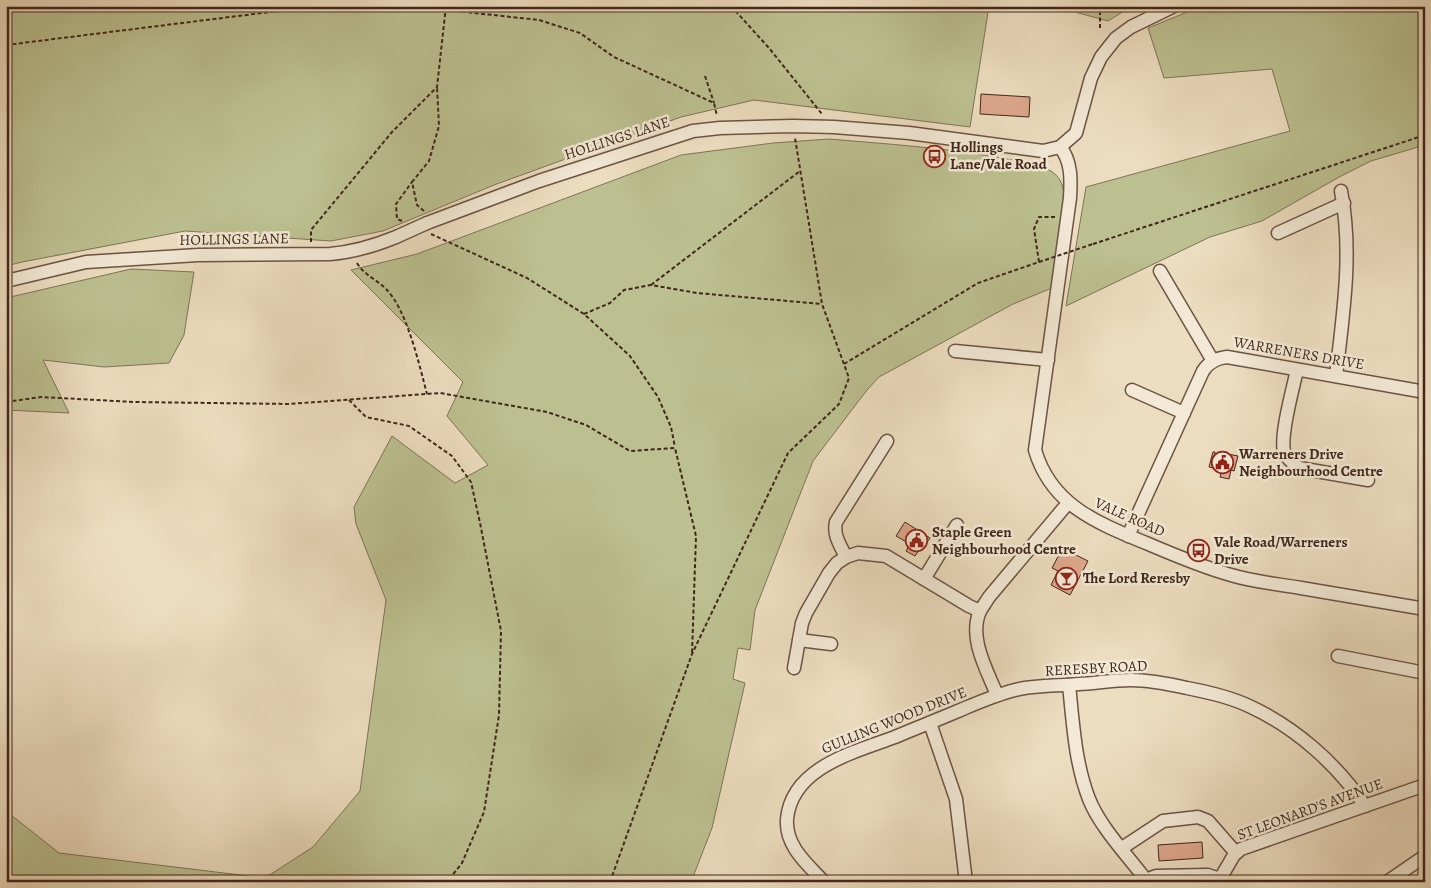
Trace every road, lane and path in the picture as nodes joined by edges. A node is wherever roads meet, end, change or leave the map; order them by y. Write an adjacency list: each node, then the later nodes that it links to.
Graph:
1 (318, 6): 8 (path)
2 (410, 6): 6 (path)
3 (731, 6): 13 (path)
4 (1100, 6): 7 (path)
5 (1174, 6): 16 (street)
6 (446, 8): 10 (path); 11 (path)
7 (1100, 28)
8 (6, 46)
9 (705, 76): 11 (path)
10 (437, 87): 18 (path); 24 (path)
11 (714, 103): 14 (path)
12 (793, 126): 13 (street, HOLLINGS LANE); 14 (street, HOLLINGS LANE); 17 (path)
13 (834, 127): 16 (street, HOLLINGS LANE)
14 (720, 128): 21 (street, HOLLINGS LANE)
15 (1425, 135): 25 (path, bridge)
16 (1060, 147): 19 (street, VALE ROAD)
17 (800, 171): 28 (path); 29 (path)
18 (412, 182): 20 (path); 21 (path)
19 (1068, 216): 25 (path); 32 (street, VALE ROAD)
20 (406, 223)
21 (429, 225): 23 (street, HOLLINGS LANE, bridge); 30 (path)
22 (1278, 233): 36 (street)
23 (351, 252): 24 (street, HOLLINGS LANE); 39 (path)
24 (312, 254): 27 (street, HOLLINGS LANE)
25 (1039, 262): 34 (path)
26 (1160, 271): 33 (street)
27 (6, 281)
28 (651, 285): 29 (path); 30 (path)
29 (822, 304): 55 (path)
30 (584, 314): 44 (path)
31 (956, 351): 32 (street)
32 (1048, 360): 46 (street, VALE ROAD)
33 (1213, 360): 35 (street, WARRENERS DRIVE); 42 (street, WARRENERS DRIVE)
34 (844, 364)
35 (1297, 370): 36 (street, WARRENERS DRIVE); 45 (street)
36 (1336, 376): 38 (street, WARRENERS DRIVE)
37 (1132, 390): 42 (street)
38 (1425, 392)
39 (427, 394): 40 (path); 44 (path)
40 (349, 400): 41 (path); 69 (path)
41 (6, 402)
42 (1184, 413): 48 (street, WARRENERS DRIVE)
43 (887, 441): 49 (street)
44 (675, 448): 55 (path)
45 (1368, 480)
46 (1068, 502): 48 (street, VALE ROAD); 52 (street)
47 (957, 525): 50 (street)
48 (1128, 536): 51 (street, VALE ROAD)
49 (846, 557): 50 (street); 53 (street)
50 (924, 579): 52 (street)
51 (1425, 609)
52 (980, 611): 60 (street)
53 (799, 640): 54 (street); 57 (street)
54 (831, 644)
55 (692, 654): 70 (path)
56 (1338, 656): 58 (street)
57 (794, 668)
58 (1425, 673)
59 (1069, 685): 60 (street, RERESBY ROAD); 63 (street, RERESBY ROAD); 64 (street)
60 (997, 695): 61 (street, GULLING WOOD DRIVE)
61 (930, 723): 71 (street, GULLING WOOD DRIVE); 72 (street)
62 (1425, 786): 63 (street, ST LEONARD'S AVENUE)
63 (1365, 806): 65 (street, ST LEONARD'S AVENUE)
64 (1122, 848): 65 (street); 68 (street)
65 (1236, 853): 67 (street, ST LEONARD'S AVENUE)
66 (1425, 856): 73 (street)
67 (1221, 880): 68 (street)
68 (1146, 881)
69 (447, 882)
70 (610, 882)
71 (824, 882)
72 (966, 882)
73 (1387, 882)

